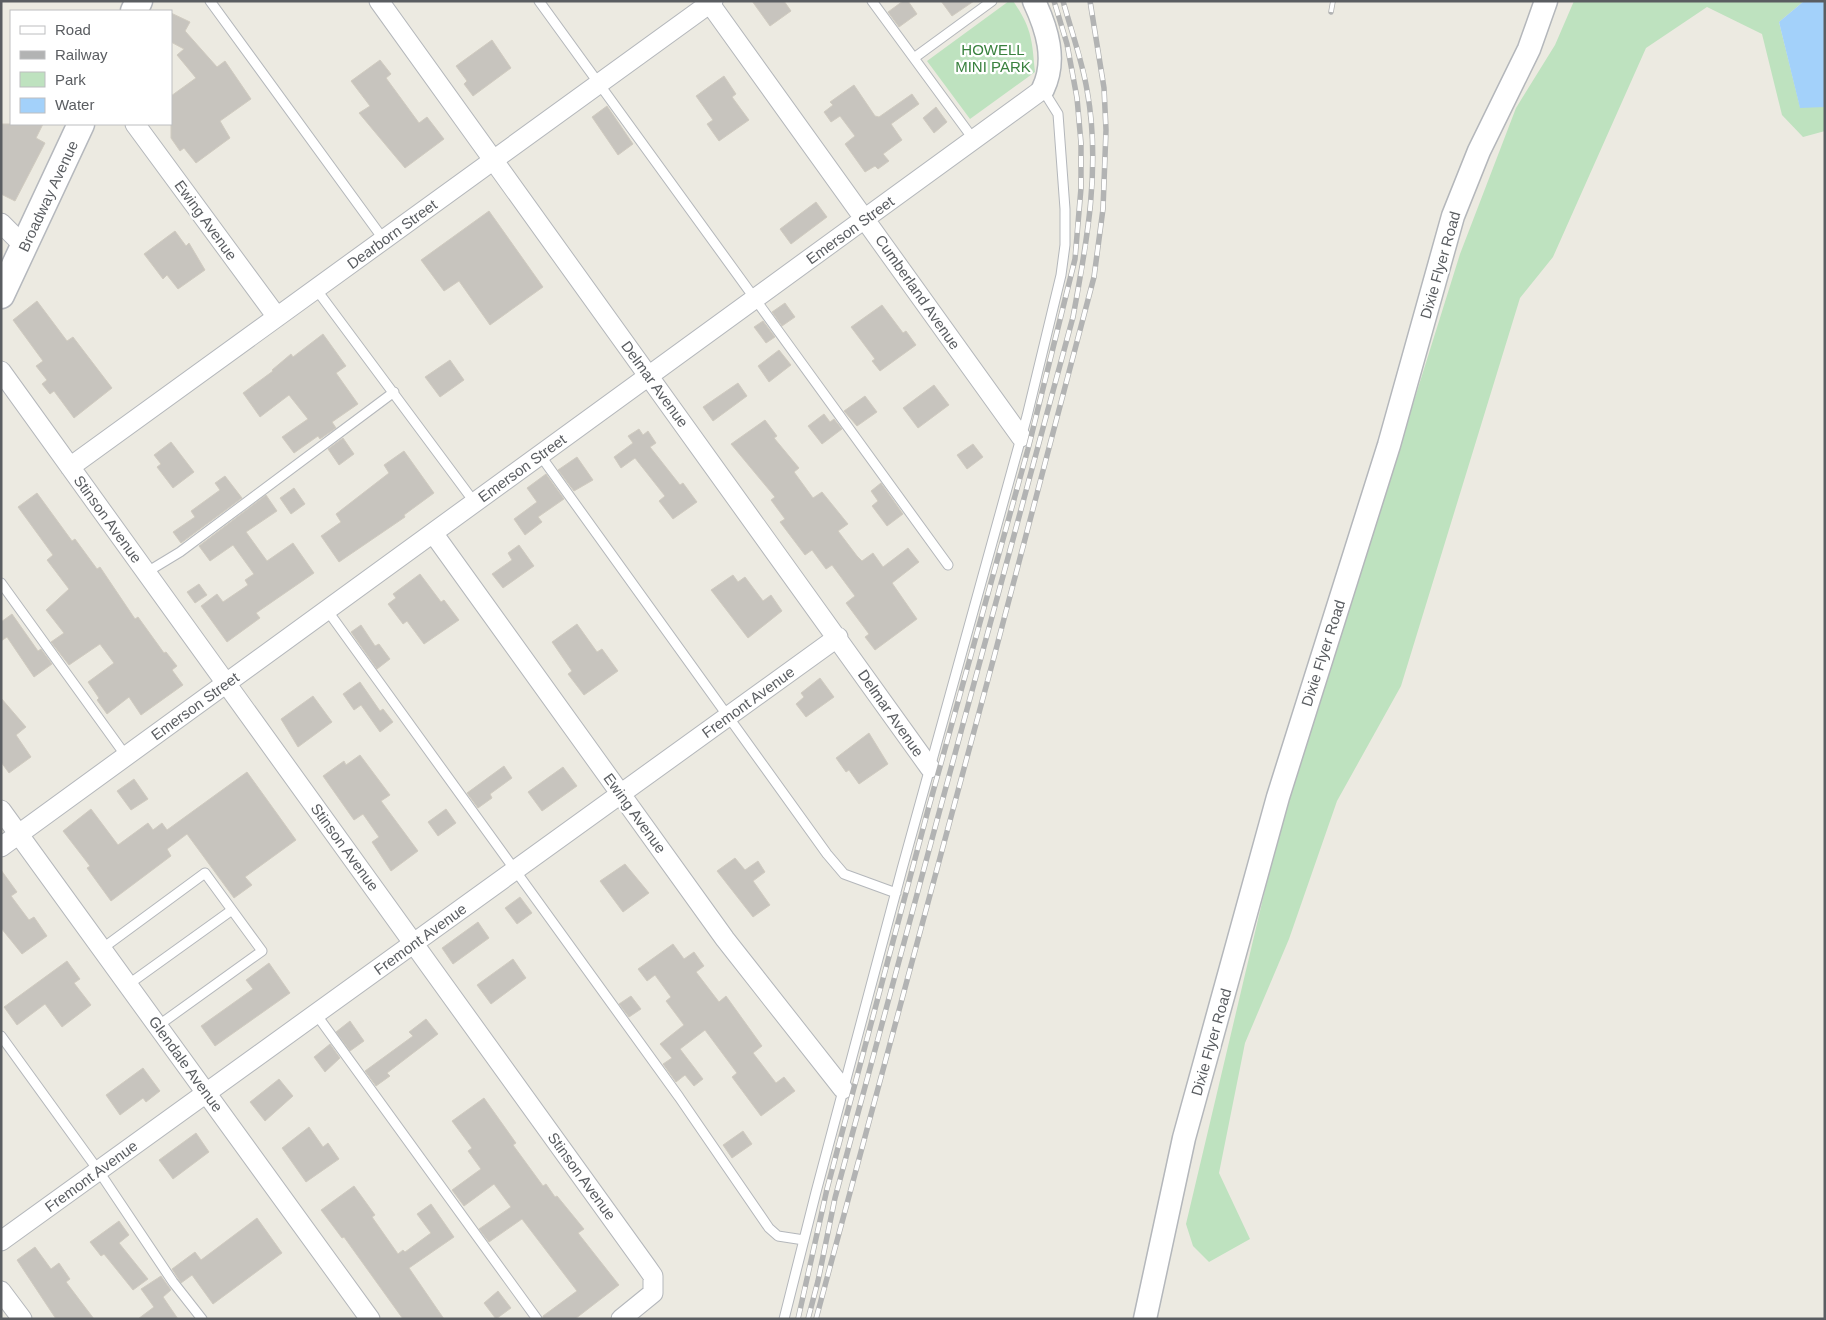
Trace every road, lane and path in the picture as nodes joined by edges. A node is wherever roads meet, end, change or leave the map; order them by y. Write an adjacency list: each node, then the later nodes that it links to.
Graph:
1 (210, 1): 18 (lane)
2 (379, 1): 15 (street, Delmar Avenue)
3 (539, 1): 10 (lane)
4 (872, 1): 9 (lane)
5 (992, 1): 9 (lane)
6 (1034, 1): 11 (street)
7 (1546, 1): 66 (street, Dixie Flyer Road)
8 (710, 2): 10 (street, Dearborn Street); 16 (street, Cumberland Avenue)
9 (914, 58): 14 (lane)
10 (599, 85): 15 (street, Dearborn Street); 22 (lane)
11 (1043, 89): 14 (street, Emerson Street); 27 (lane)
12 (82, 125): 19 (main road, Broadway Avenue)
13 (136, 125): 23 (street, Ewing Avenue)
14 (974, 140): 16 (street, Emerson Street)
15 (493, 160): 18 (street, Dearborn Street); 25 (street, Delmar Avenue)
16 (866, 218): 22 (street, Emerson Street); 27 (street, Cumberland Avenue)
17 (1, 223): 19 (street)
18 (384, 240): 20 (street, Dearborn Street)
19 (24, 246): 21 (main road, Broadway Avenue)
20 (316, 289): 23 (street, Dearborn Street); 26 (lane)
21 (1, 294)
22 (755, 298): 25 (street, Emerson Street); 32 (lane)
23 (277, 317): 29 (street, Dearborn Street)
24 (1, 371): 29 (street, Stinson Avenue)
25 (650, 376): 28 (street, Emerson Street); 36 (street, Delmar Avenue)
26 (394, 392): 30 (lane); 33 (lane)
27 (1021, 437): 40 (lane)
28 (540, 455): 30 (street, Emerson Street); 38 (lane)
29 (70, 467): 33 (street, Stinson Avenue)
30 (475, 503): 31 (street, Emerson Street)
31 (434, 533): 35 (street, Emerson Street); 41 (street, Ewing Avenue)
32 (948, 565)
33 (147, 572): 37 (street, Stinson Avenue)
34 (1, 583): 39 (lane)
35 (327, 610): 37 (street, Emerson Street); 45 (lane)
36 (838, 637): 38 (street, Fremont Avenue); 40 (street, Delmar Avenue)
37 (226, 683): 39 (street, Emerson Street); 48 (street, Stinson Avenue)
38 (728, 716): 41 (street, Fremont Avenue); 46 (lane)
39 (126, 756): 43 (street, Emerson Street)
40 (930, 768): 46 (lane)
41 (621, 794): 45 (street, Fremont Avenue); 54 (street, Ewing Avenue)
42 (1, 810): 43 (street, Glendale Avenue)
43 (19, 834): 44 (street, Emerson Street); 49 (street, Glendale Avenue)
44 (1, 847)
45 (515, 870): 48 (street, Fremont Avenue); 57 (lane)
46 (896, 893): 54 (lane)
47 (232, 910): 49 (lane); 50 (lane); 52 (lane)
48 (414, 944): 51 (street, Fremont Avenue); 64 (street, Stinson Avenue)
49 (103, 948): 50 (street, Glendale Avenue)
50 (129, 984): 52 (street, Glendale Avenue)
51 (316, 1014): 55 (street, Fremont Avenue); 63 (lane)
52 (158, 1025): 55 (street, Glendale Avenue)
53 (1, 1036): 56 (lane)
54 (843, 1089): 57 (lane)
55 (207, 1093): 56 (street, Fremont Avenue); 62 (street, Glendale Avenue)
56 (98, 1170): 58 (street, Fremont Avenue); 61 (lane)
57 (804, 1240): 65 (lane)
58 (1, 1241)
59 (1, 1290): 60 (street)
60 (22, 1319)
61 (202, 1319)
62 (370, 1319)
63 (537, 1319)
64 (621, 1319)
65 (784, 1319)
66 (1145, 1319)

